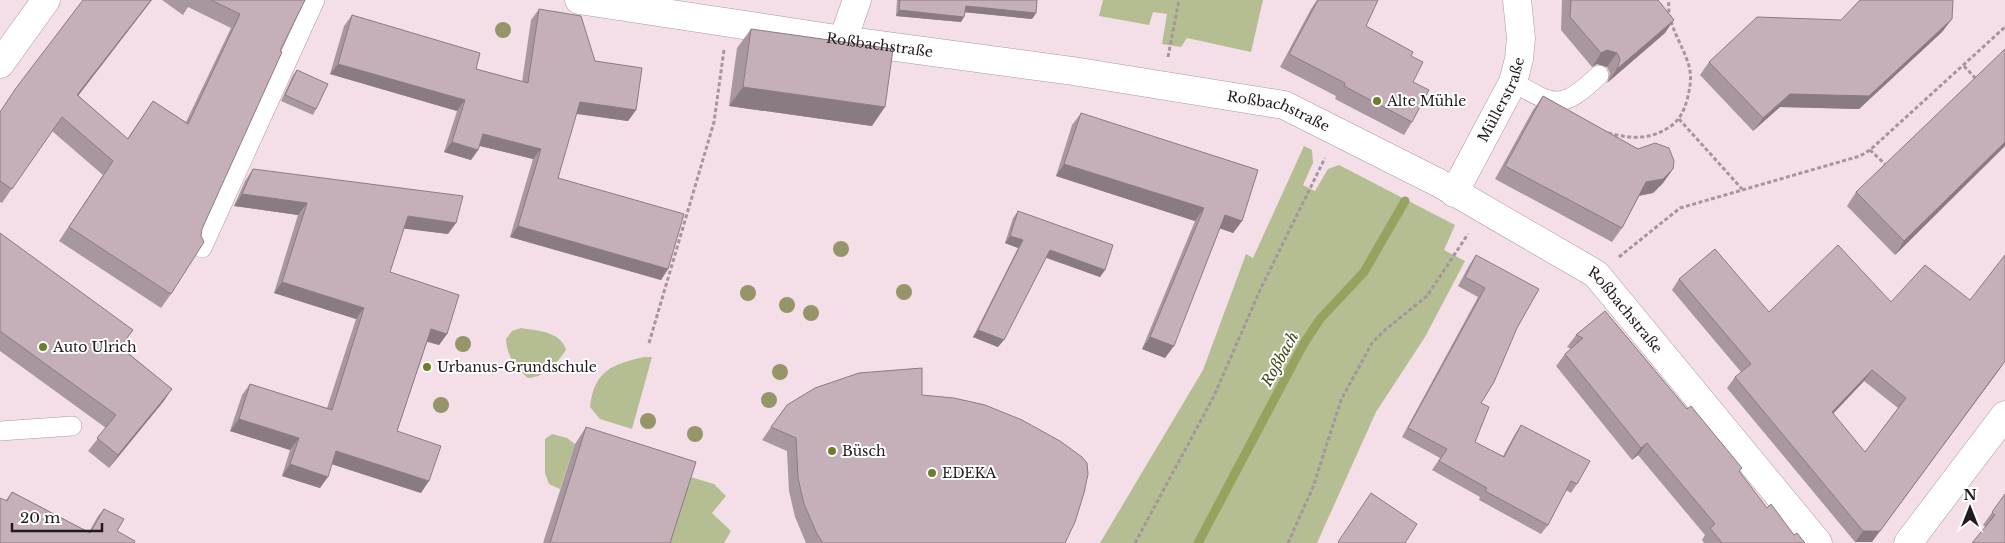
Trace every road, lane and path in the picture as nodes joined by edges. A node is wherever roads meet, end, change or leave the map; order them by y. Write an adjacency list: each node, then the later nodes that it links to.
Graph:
1 (46, 0): 12 (street)
2 (315, 0): 25 (lane)
3 (579, 0): 8 (street, Roßbachstraße)
4 (857, 0): 10 (street)
5 (1179, 0): 11 (path)
6 (1516, 0): 16 (street, Müllerstraße)
7 (1669, 0): 17 (path)
8 (728, 22): 10 (street, Roßbachstraße); 27 (path)
9 (2005, 27): 13 (path)
10 (842, 40): 19 (street, Roßbachstraße)
11 (1167, 62)
12 (0, 64)
13 (1964, 66): 15 (path); 20 (path)
14 (1599, 75): 16 (lane)
15 (1977, 80)
16 (1513, 82): 23 (street, Müllerstraße)
17 (1679, 119): 18 (path); 22 (path)
18 (1599, 131)
19 (1339, 132): 23 (street, Roßbachstraße); 31 (path)
20 (1870, 150): 21 (path); 22 (path)
21 (1887, 166)
22 (1742, 189): 26 (path)
23 (1454, 193): 24 (street, Roßbachstraße)
24 (1483, 209): 26 (street, Roßbachstraße); 32 (path)
25 (202, 248)
26 (1596, 274): 33 (street, Roßbachstraße)
27 (648, 343)
28 (2005, 415): 34 (street)
29 (72, 426): 30 (lane)
30 (0, 431)
31 (1135, 543)
32 (1288, 543)
33 (1818, 543)
34 (1908, 543)

